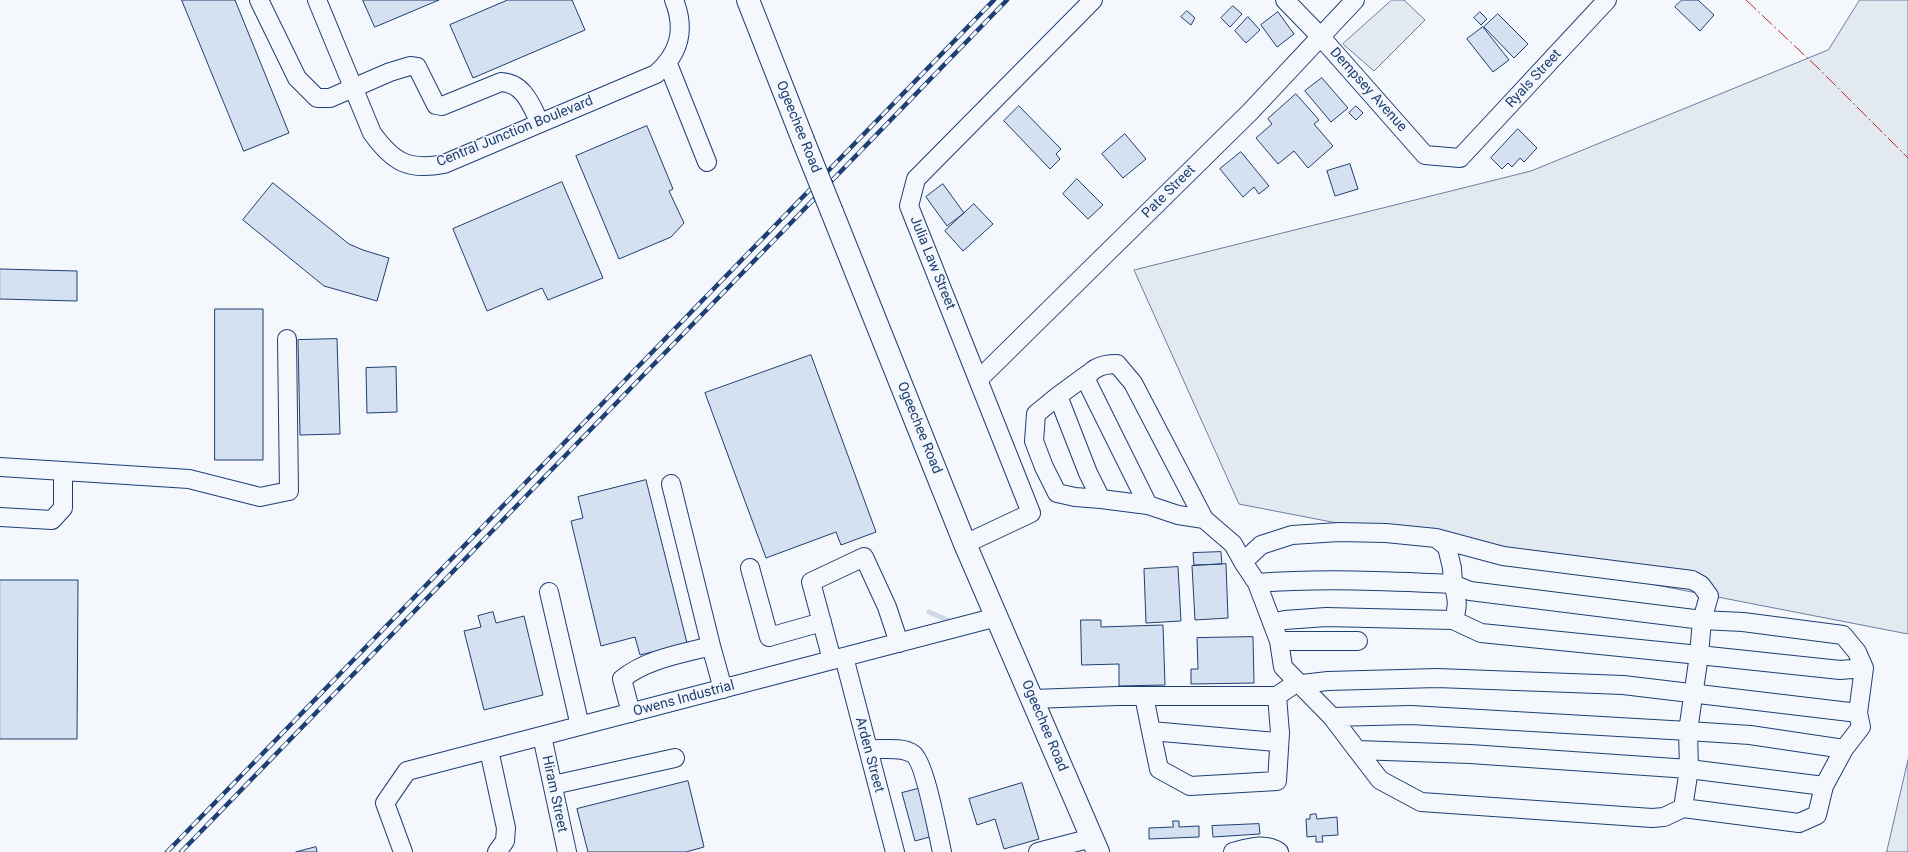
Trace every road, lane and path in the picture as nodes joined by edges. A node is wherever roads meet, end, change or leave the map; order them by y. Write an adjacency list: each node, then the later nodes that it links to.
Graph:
1 (259, 0): 11 (street)
2 (317, 0): 11 (street, Central Junction Boulevard)
3 (674, 0): 10 (street, Central Junction Boulevard)
4 (748, 0): 27 (main road, Ogeechee Road, bridge)
5 (1092, 0): 17 (street, Julia Law Street)
6 (1285, 0): 9 (street, Dempsey Avenue)
7 (1355, 0): 9 (street, Pate Street)
8 (1607, 0): 13 (street, Ryals Street)
9 (1320, 36): 13 (street, Dempsey Avenue); 17 (street, Pate Street)
10 (668, 64): 12 (street, Central Junction Boulevard); 14 (street)
11 (353, 88): 12 (street, Central Junction Boulevard); 12 (street)
12 (540, 123)
13 (1460, 158)
14 (706, 162)
15 (287, 339): 20 (street)
16 (1088, 374): 18 (street); 23 (street); 25 (street)
17 (978, 380): 27 (street, Julia Law Street)
18 (1058, 396): 22 (street); 22 (street)
19 (0, 467): 20 (street)
20 (63, 471): 24 (street)
21 (671, 484): 41 (street)
22 (1101, 499): 23 (street)
23 (1148, 505): 25 (street)
24 (0, 516)
25 (1204, 519): 28 (street)
26 (1436, 538): 28 (street); 31 (street); 35 (street)
27 (966, 544): 33 (main road, Ogeechee Road)
28 (1243, 562): 30 (street)
29 (750, 568): 36 (street)
30 (1257, 583): 31 (street); 37 (street)
31 (1453, 584): 34 (street); 35 (street)
32 (548, 592): 54 (street)
33 (998, 617): 40 (street, Owens Industrial); 50 (main road, Ogeechee Road)
34 (1454, 620): 37 (street); 42 (street)
35 (1702, 620): 42 (street); 44 (street)
36 (822, 622): 40 (street, Arden Street); 43 (street, Arden Street)
37 (1272, 624): 39 (street)
38 (1358, 641): 39 (street)
39 (1279, 642): 45 (street)
40 (899, 643): 43 (street, Owens Industrial)
41 (711, 646): 46 (street); 51 (street)
42 (1699, 655): 44 (street); 47 (street)
43 (838, 659): 46 (street, Owens Industrial); 59 (street, Arden Street)
44 (1864, 668): 52 (street)
45 (1300, 685): 47 (street); 49 (street); 53 (street)
46 (723, 689): 51 (street, Owens Industrial)
47 (1693, 693): 52 (street); 56 (street)
48 (1144, 696): 49 (street); 50 (street); 55 (street)
49 (1277, 696): 57 (street)
50 (1032, 699): 68 (main road, Ogeechee Road)
51 (631, 713): 54 (street, Owens Industrial)
52 (1858, 713): 60 (street)
53 (1332, 717): 56 (street); 62 (street)
54 (580, 726): 58 (street, Owens Industrial)
55 (1151, 731): 57 (street); 57 (street)
56 (1688, 731): 60 (street); 64 (street)
57 (1280, 733)
58 (542, 736): 61 (street, Owens Industrial); 65 (street, Hiram Street)
59 (868, 749): 72 (street, Arden Street); 73 (street)
60 (1844, 749): 66 (street)
61 (489, 750): 69 (street, Owens Industrial); 70 (street)
62 (1357, 750): 64 (street); 67 (street)
63 (675, 758): 65 (street)
64 (1690, 769): 66 (street); 67 (street)
65 (553, 785): 71 (street, Hiram Street)
66 (1824, 786): 67 (street)
67 (1683, 808)
68 (1095, 845): 74 (street)
69 (403, 852)
70 (497, 852)
71 (567, 852)
72 (894, 852)
73 (942, 852)
74 (1038, 852)
75 (1233, 852): 76 (street)
76 (1279, 852)

